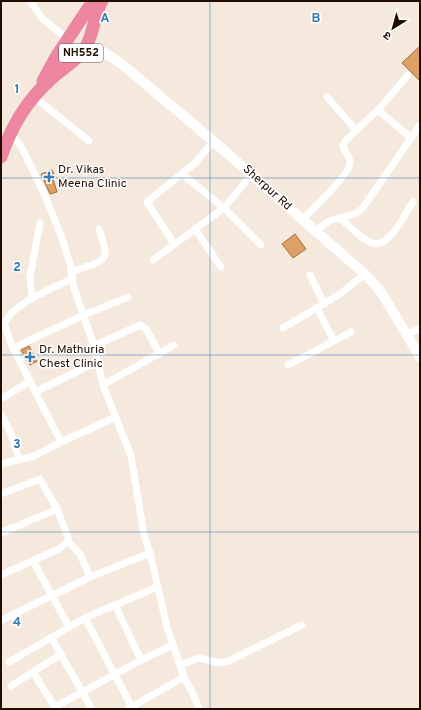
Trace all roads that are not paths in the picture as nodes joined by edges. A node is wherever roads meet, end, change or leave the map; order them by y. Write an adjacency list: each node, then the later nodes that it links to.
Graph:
1 (30, 1): 4 (street)
2 (94, 1): 4 (highway, NH552)
3 (102, 1): 5 (highway, NH552)
4 (67, 39): 7 (highway, NH552)
5 (88, 44): 7 (highway, NH552); 14 (street, Sherpur Rd)
6 (408, 75): 9 (street)
7 (36, 93): 12 (highway, NH552); 15 (street)
8 (327, 97): 11 (street)
9 (378, 110): 11 (street); 13 (street)
10 (420, 125): 13 (street)
11 (356, 130): 22 (street)
12 (10, 133): 16 (highway, NH552); 32 (street)
13 (410, 137): 21 (street)
14 (214, 141): 17 (street); 18 (street, Sherpur Rd)
15 (89, 142)
16 (2, 149)
17 (182, 174): 20 (street); 27 (street)
18 (252, 174): 20 (street); 22 (street, Sherpur Rd)
19 (413, 202): 21 (street)
20 (224, 208): 25 (street); 28 (street)
21 (340, 218): 26 (street)
22 (303, 220): 26 (street, Sherpur Rd)
23 (40, 222): 35 (street)
24 (99, 229): 32 (street)
25 (195, 229): 27 (street); 30 (street)
26 (316, 231): 31 (street, Sherpur Rd)
27 (174, 244): 29 (street)
28 (261, 245)
29 (153, 260)
30 (222, 267)
31 (365, 274): 36 (street); 42 (street, Sherpur Rd)
32 (72, 275): 35 (street); 37 (street)
33 (310, 275): 36 (street)
34 (128, 297): 37 (street)
35 (32, 299): 38 (street)
36 (321, 306): 39 (street); 43 (street)
37 (84, 315): 45 (street); 46 (street)
38 (2, 324): 46 (street)
39 (283, 328)
40 (420, 328): 42 (street)
41 (351, 332): 43 (street)
42 (407, 335): 48 (street, Sherpur Rd)
43 (334, 341): 50 (street)
44 (174, 345): 47 (street)
45 (94, 346): 47 (street); 49 (street)
46 (13, 348): 51 (street)
47 (160, 354): 52 (street)
48 (420, 357)
49 (98, 361): 52 (street); 53 (street)
50 (288, 364)
51 (30, 381): 53 (street); 54 (street)
52 (103, 385): 56 (street)
53 (35, 392): 57 (street)
54 (1, 399)
55 (1, 415): 58 (street)
56 (116, 417): 57 (street); 64 (street)
57 (61, 442): 58 (street)
58 (19, 460): 59 (street)
59 (1, 464)
60 (1, 494): 61 (street)
61 (57, 509): 62 (street); 63 (street)
62 (1, 533)
63 (68, 541): 65 (street); 67 (street)
64 (150, 553): 67 (street); 68 (street)
65 (33, 561): 66 (street); 69 (street)
66 (1, 575)
67 (90, 577): 69 (street)
68 (157, 587): 70 (street); 76 (street)
69 (51, 595): 72 (street); 74 (street)
70 (115, 605): 71 (street); 78 (street)
71 (85, 618): 74 (street); 82 (street)
72 (2, 620)
73 (302, 626): 80 (street)
74 (69, 627): 75 (street)
75 (51, 637): 77 (street); 79 (street)
76 (173, 645): 78 (street); 80 (street)
77 (61, 654): 81 (street); 85 (street)
78 (141, 660): 82 (street)
79 (9, 662)
80 (180, 665): 83 (street)
81 (33, 672): 84 (street); 86 (street)
82 (114, 674): 85 (street); 87 (street)
83 (184, 677): 87 (street); 89 (street)
84 (11, 686)
85 (82, 691): 86 (street); 88 (street)
86 (55, 708)
87 (130, 708)
88 (92, 709)
89 (199, 709)

